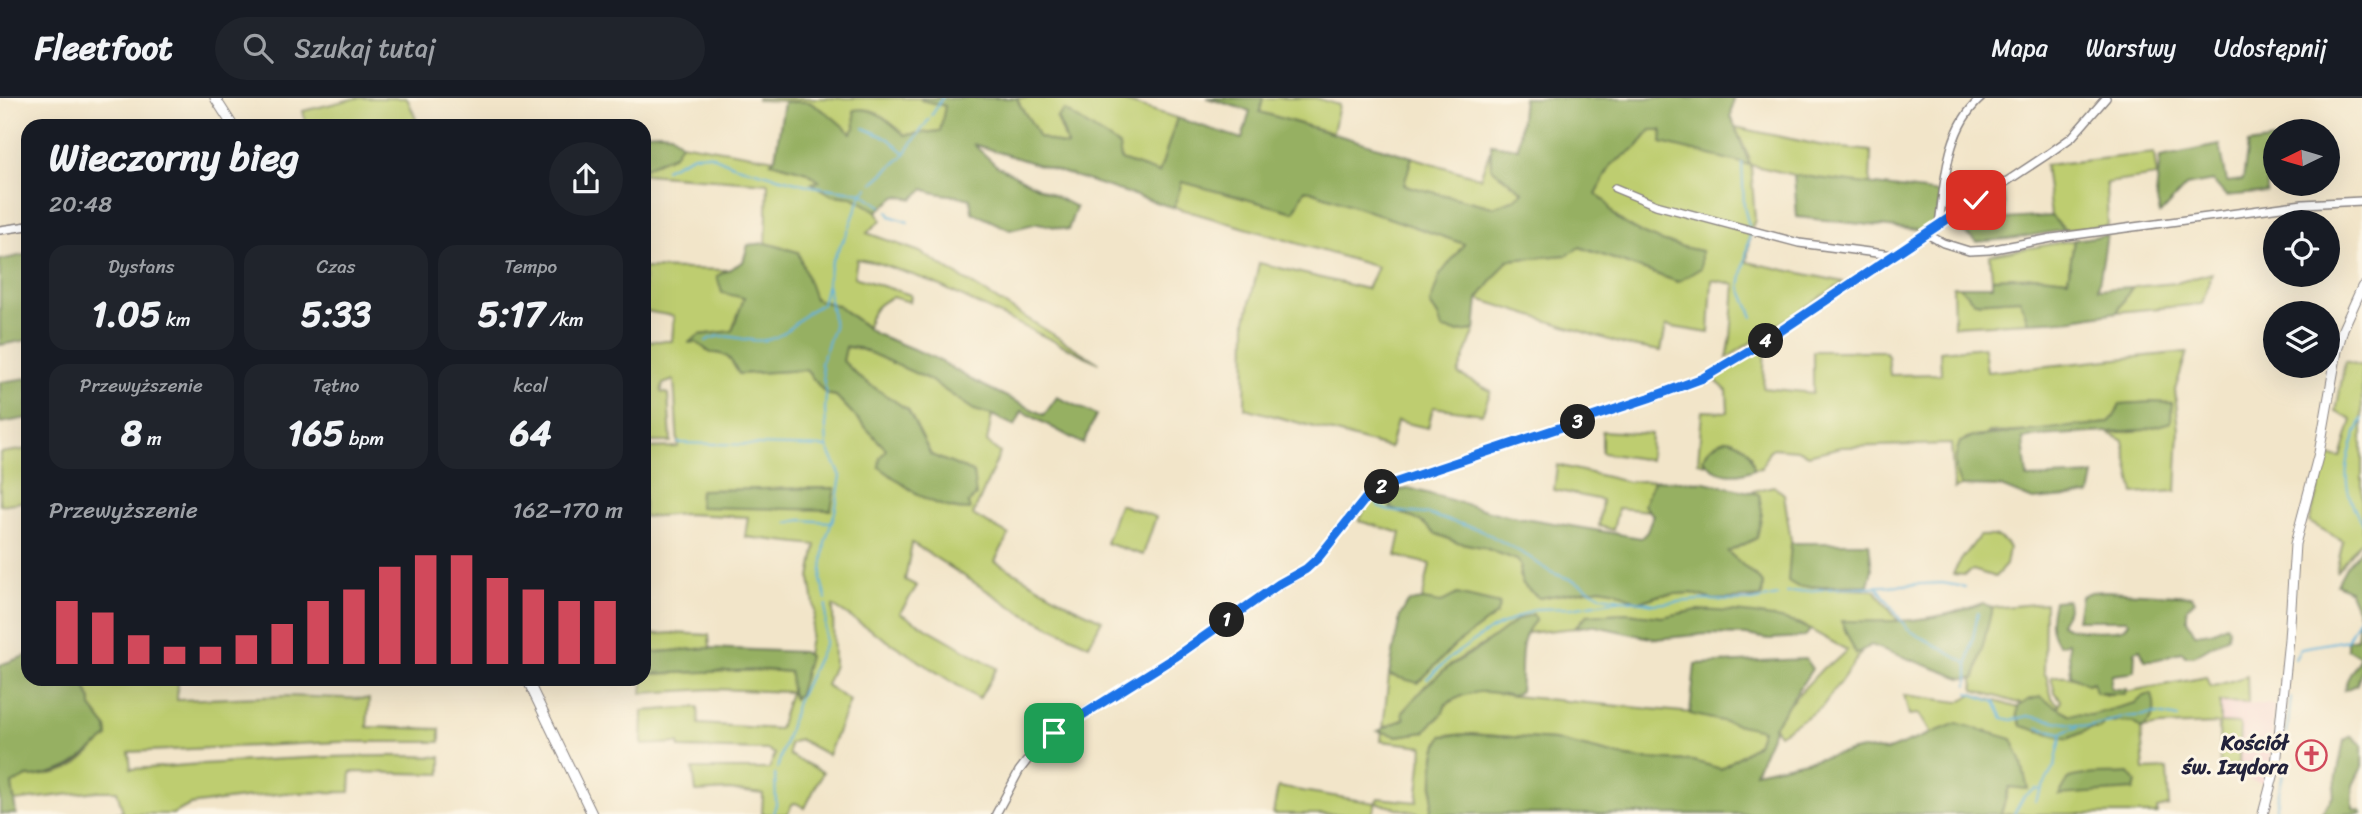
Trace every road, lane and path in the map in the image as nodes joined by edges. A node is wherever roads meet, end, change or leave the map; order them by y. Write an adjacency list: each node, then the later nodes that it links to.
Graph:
1 (215, 98): 4 (street)
2 (1981, 98): 7 (street)
3 (2106, 98): 7 (street)
4 (228, 119)
5 (1615, 188): 11 (street)
6 (2362, 201): 10 (street)
7 (1939, 225): 10 (street)
8 (21, 227): 9 (street)
9 (0, 230)
10 (1925, 233): 11 (street)
11 (1893, 255): 15 (street)
12 (2362, 287): 16 (street)
13 (530, 686): 14 (street)
14 (592, 814)
15 (996, 814)
16 (2263, 814)

